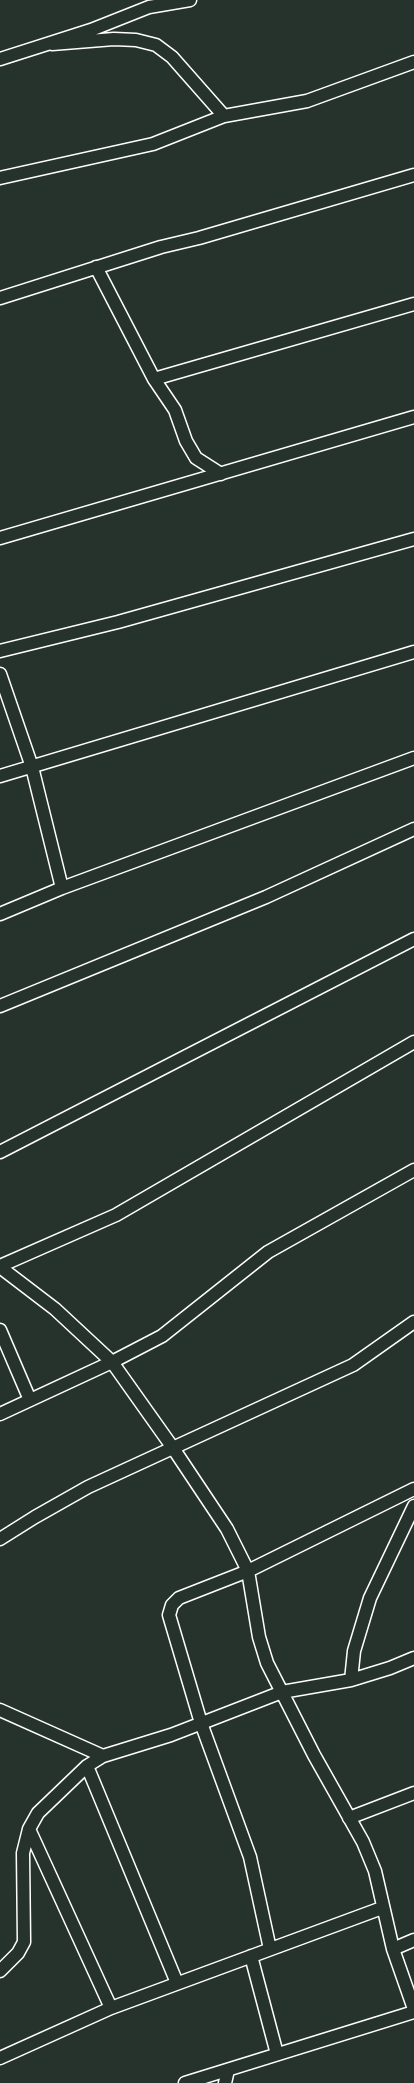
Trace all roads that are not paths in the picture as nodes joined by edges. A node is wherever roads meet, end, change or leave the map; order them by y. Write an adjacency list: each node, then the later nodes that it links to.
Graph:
1 (190, 0): 2 (street)
2 (52, 44): 4 (street); 7 (street)
3 (0, 49): 4 (street)
4 (16, 55): 5 (street)
5 (0, 60)
6 (414, 62): 7 (street)
7 (224, 116): 9 (street)
8 (414, 176): 10 (street)
9 (0, 178)
10 (96, 267): 11 (street); 13 (street)
11 (0, 298)
12 (414, 304): 13 (street)
13 (154, 379): 15 (street)
14 (414, 417): 15 (street)
15 (221, 474): 16 (street)
16 (0, 538)
17 (414, 539): 18 (street)
18 (0, 651)
19 (414, 652): 22 (street)
20 (0, 674): 22 (street)
21 (414, 758): 25 (street)
22 (32, 767): 23 (street); 25 (street)
23 (0, 776)
24 (414, 829): 28 (street)
25 (62, 888): 26 (street)
26 (0, 914)
27 (414, 939): 30 (street)
28 (0, 1006)
29 (414, 1042): 32 (street)
30 (0, 1152)
31 (414, 1170): 35 (street)
32 (0, 1266): 35 (street)
33 (414, 1322): 38 (street)
34 (0, 1330): 36 (street)
35 (112, 1362): 36 (street); 38 (street)
36 (30, 1400): 37 (street)
37 (0, 1414)
38 (173, 1448): 41 (street); 42 (street)
39 (414, 1489): 42 (street)
40 (414, 1506): 44 (street)
41 (0, 1539)
42 (248, 1571): 45 (street); 47 (street)
43 (414, 1658): 44 (street)
44 (351, 1680): 45 (street)
45 (282, 1692): 47 (street); 51 (street)
46 (0, 1710): 48 (street)
47 (201, 1723): 48 (street); 56 (street)
48 (103, 1756): 49 (street)
49 (86, 1766): 52 (street); 59 (street)
50 (414, 1792): 51 (street)
51 (349, 1818): 53 (street)
52 (29, 1829): 58 (street); 60 (street)
53 (382, 1908): 55 (street); 56 (street)
54 (414, 1940): 55 (street)
55 (393, 1948): 61 (street)
56 (270, 1949): 57 (street)
57 (251, 1956): 59 (street); 63 (street)
58 (0, 1971)
59 (177, 1983): 60 (street)
60 (110, 2008): 64 (street)
61 (414, 2008)
62 (414, 2012): 63 (street)
63 (277, 2054): 65 (street)
64 (0, 2058)
65 (228, 2070): 66 (street); 67 (street)
66 (185, 2083)
67 (225, 2083)

